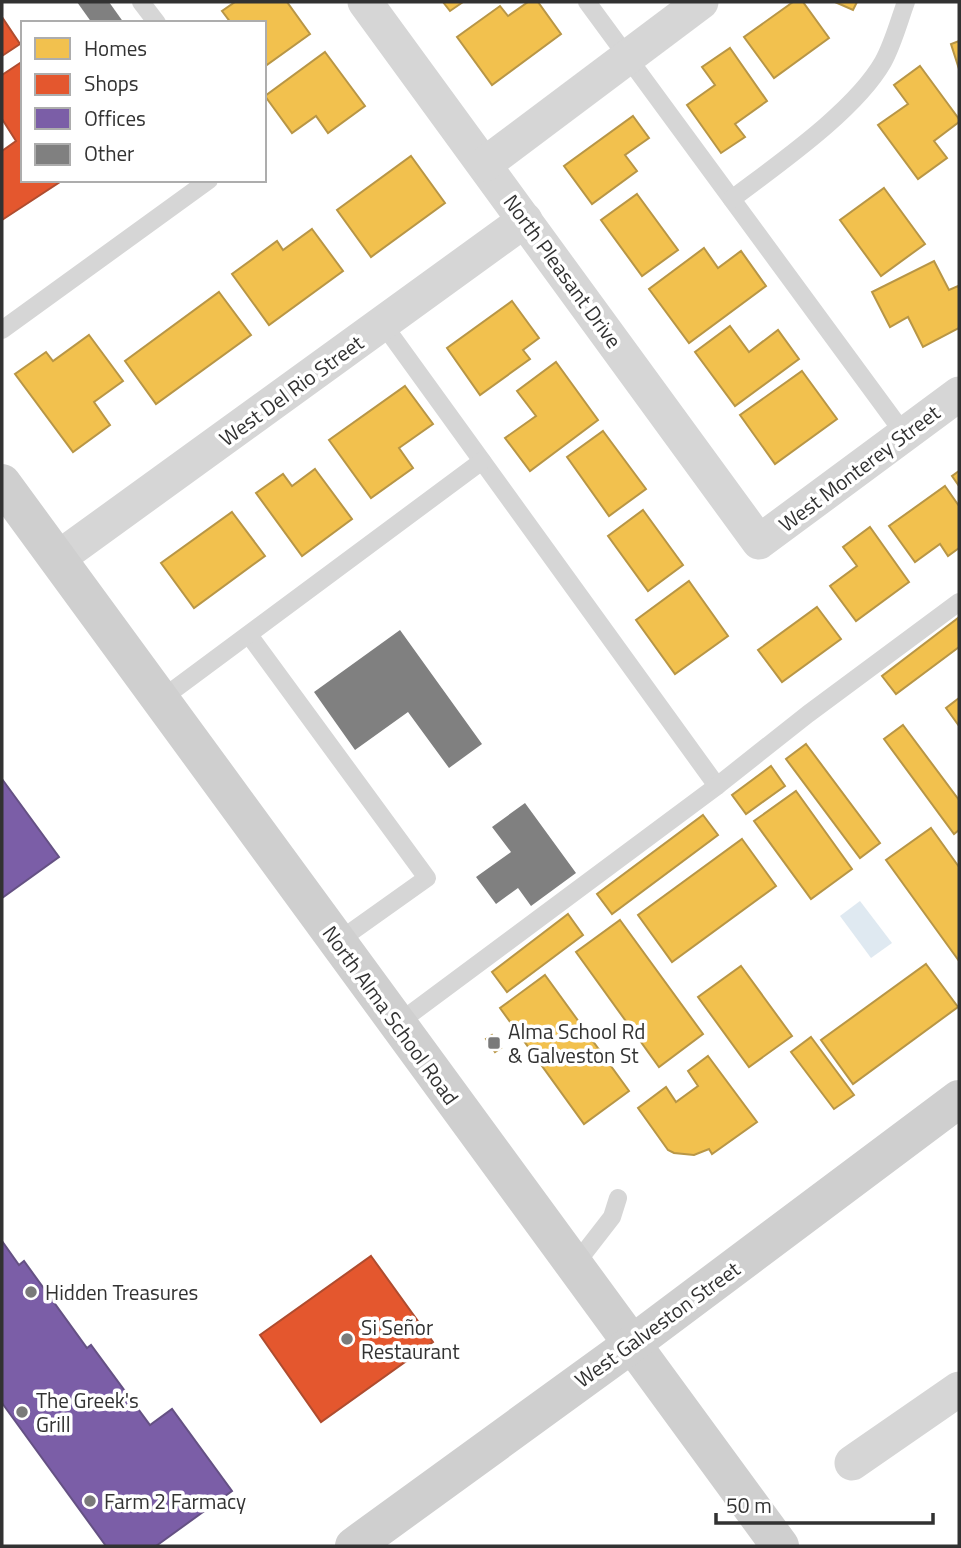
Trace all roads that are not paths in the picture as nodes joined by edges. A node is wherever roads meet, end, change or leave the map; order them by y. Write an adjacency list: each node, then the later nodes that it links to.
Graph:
1 (141, 2): 6 (lane)
2 (365, 2): 8 (street, North Pleasant Drive)
3 (587, 2): 7 (lane)
4 (701, 2): 7 (street)
5 (906, 2): 10 (lane)
6 (155, 21)
7 (628, 57): 8 (street); 10 (lane)
8 (485, 164): 11 (street, North Pleasant Drive)
9 (206, 182): 13 (lane)
10 (732, 199): 15 (lane)
11 (525, 220): 12 (street, West Del Rio Street); 18 (street, North Pleasant Drive)
12 (383, 324): 16 (lane); 19 (street, West Del Rio Street)
13 (2, 330)
14 (959, 394): 15 (street, West Monterey Street)
15 (905, 435): 18 (street, West Monterey Street)
16 (482, 461): 21 (lane); 23 (lane)
17 (2, 483): 19 (main road, North Alma School Road)
18 (759, 542)
19 (57, 559): 22 (main road, North Alma School Road)
20 (959, 602): 23 (lane)
21 (249, 635): 22 (lane); 24 (lane)
22 (160, 700): 24 (main road, North Alma School Road)
23 (717, 786): 25 (lane)
24 (337, 942): 25 (main road, North Alma School Road)
25 (397, 1024): 28 (main road, North Alma School Road)
26 (959, 1099): 29 (main road, West Galveston Street)
27 (618, 1198): 28 (lane)
28 (575, 1266): 29 (main road, North Alma School Road)
29 (632, 1344): 32 (main road, West Galveston Street); 33 (main road, North Alma School Road)
30 (959, 1389): 31 (street)
31 (852, 1463)
32 (354, 1546)
33 (780, 1546)

